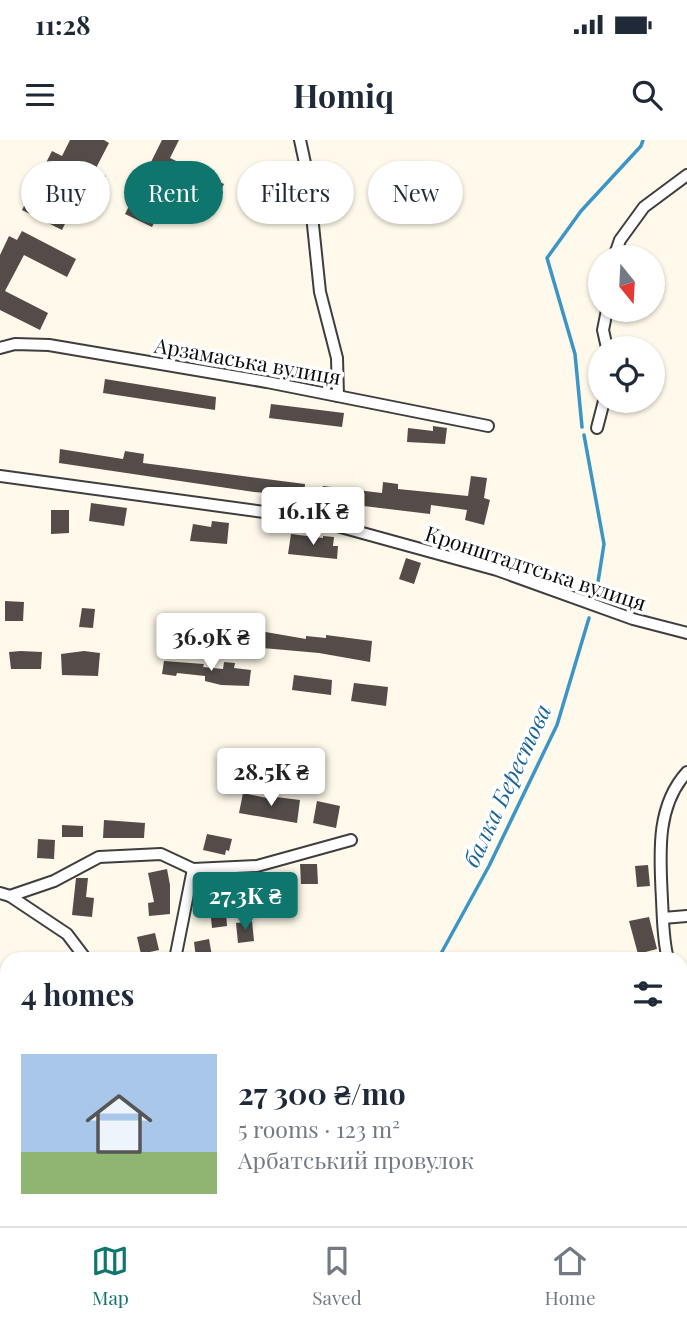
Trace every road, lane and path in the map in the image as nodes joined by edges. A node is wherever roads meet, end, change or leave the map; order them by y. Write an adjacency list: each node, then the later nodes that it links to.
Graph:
1 (300, 140): 5 (street)
2 (687, 175): 3 (street)
3 (618, 245)
4 (0, 348): 5 (street, Арзамаська вулиця)
5 (338, 396): 7 (street, Арзамаська вулиця)
6 (601, 413): 8 (street)
7 (488, 426)
8 (597, 428)
9 (0, 476): 10 (street, Кронштадтська вулиця)
10 (687, 634)
11 (687, 772): 16 (street)
12 (351, 840): 13 (street)
13 (194, 869): 14 (street); 18 (street)
14 (5, 894): 17 (street)
15 (687, 915): 16 (street)
16 (663, 918): 19 (street)
17 (81, 952)
18 (176, 952)
19 (667, 952)

